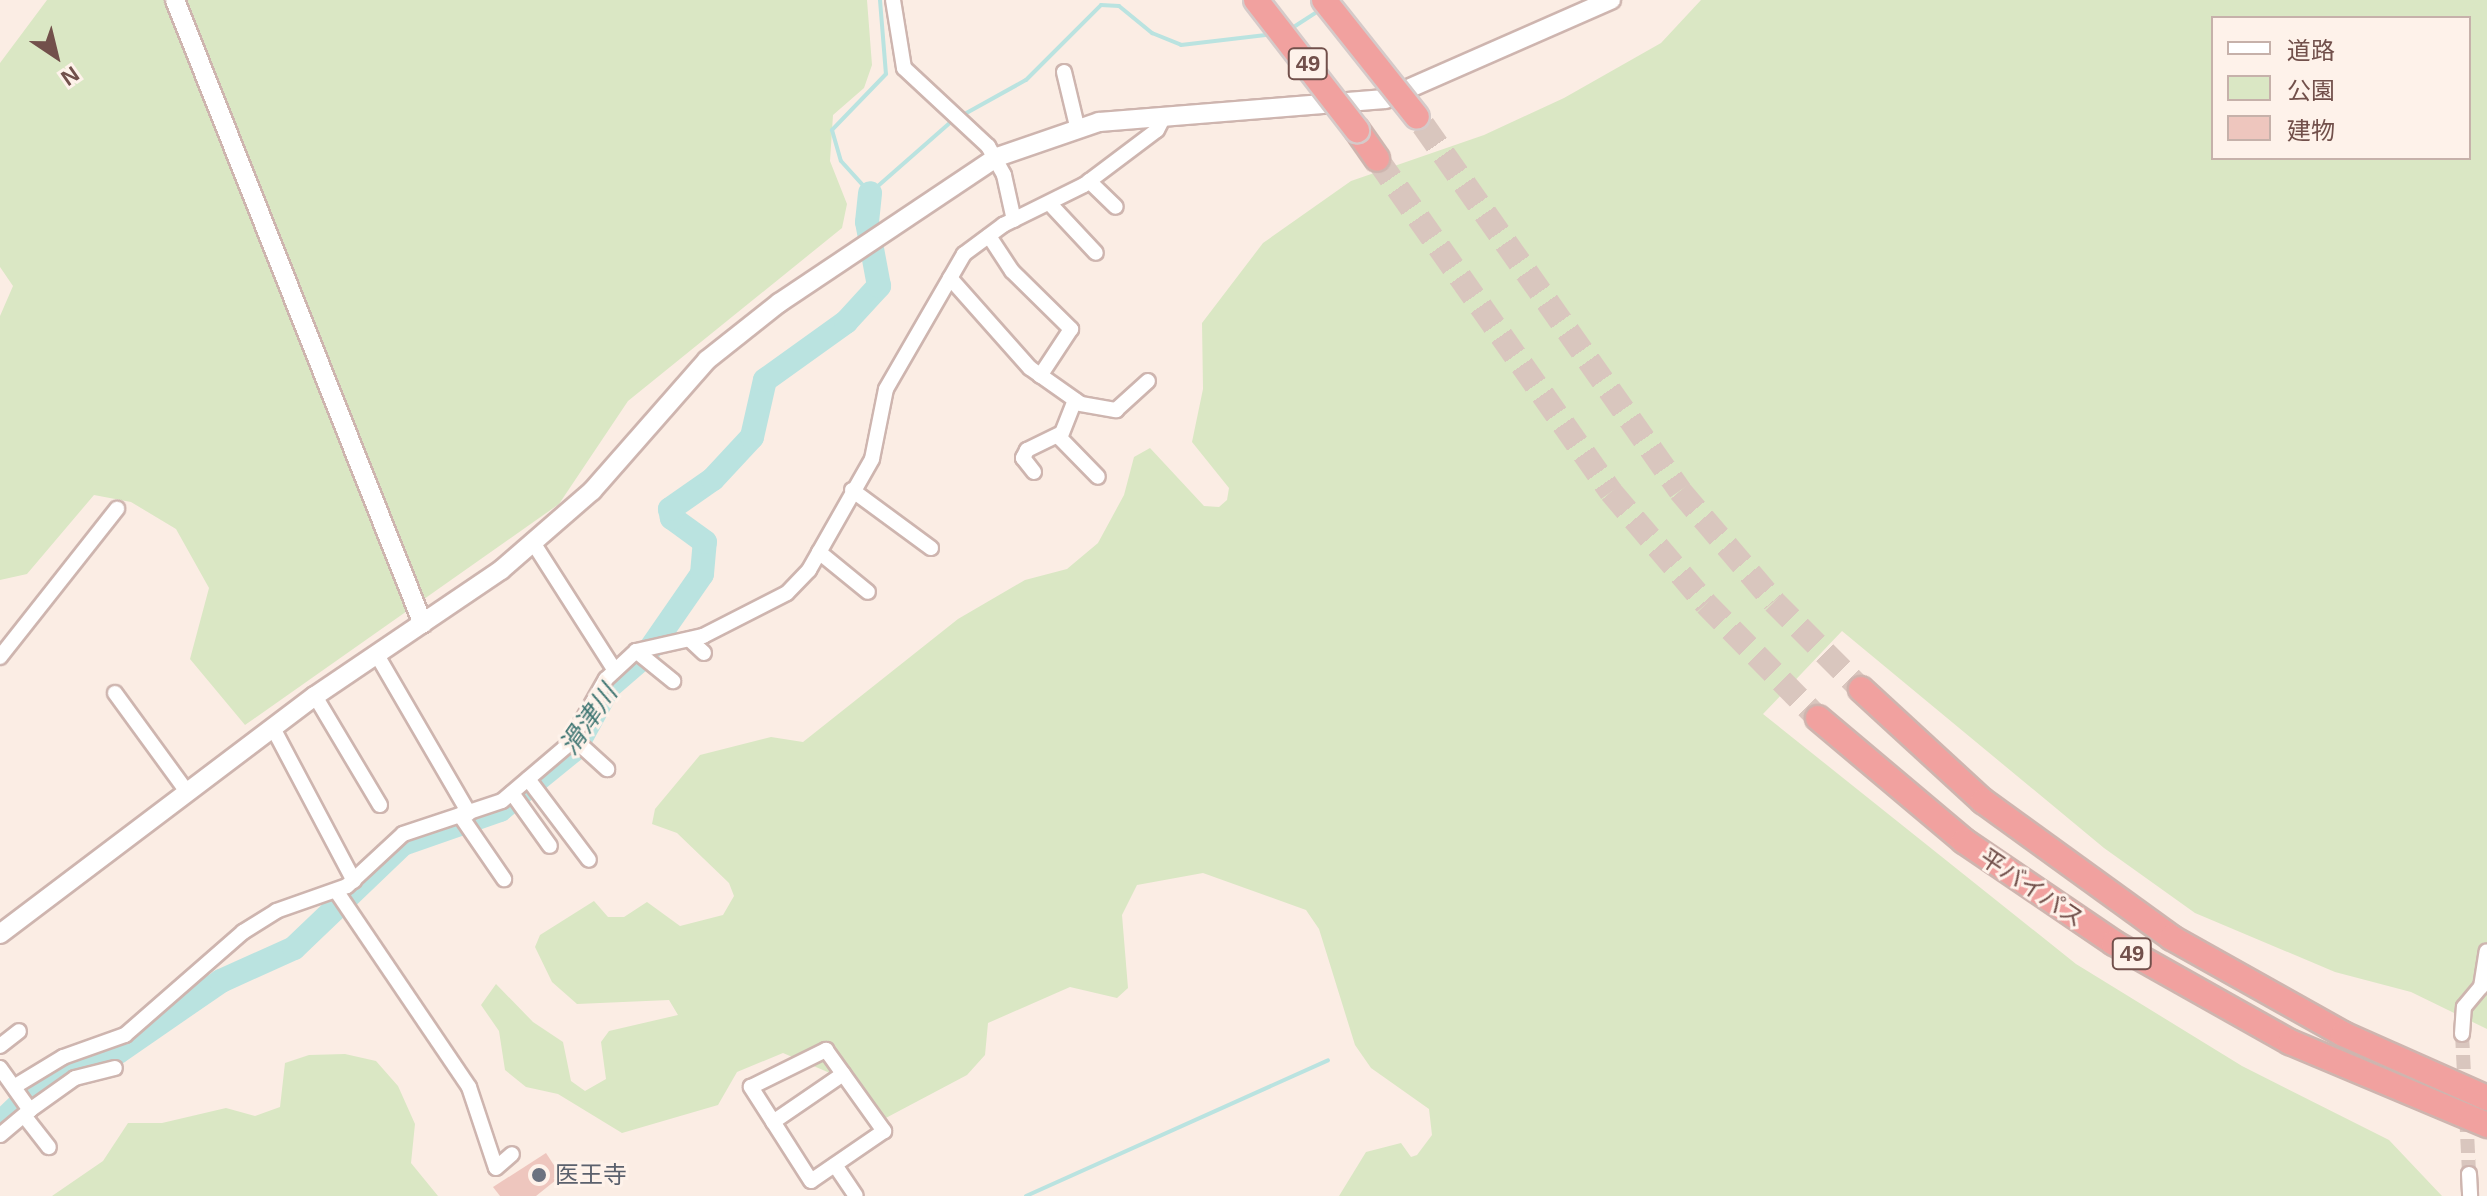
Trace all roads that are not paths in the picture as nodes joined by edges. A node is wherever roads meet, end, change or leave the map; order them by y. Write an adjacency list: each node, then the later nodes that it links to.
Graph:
1 (175, 0): 31 (street)
2 (893, 0): 10 (street)
3 (1256, 0): 11 (highway, 49, bridge)
4 (1324, 0): 8 (highway, 49, bridge)
5 (1611, 0): 7 (street)
6 (1064, 72): 9 (street)
7 (1164, 116): 9 (street); 12 (street)
8 (1420, 121)
9 (1077, 126): 10 (street)
10 (995, 159): 15 (street); 27 (street)
11 (1377, 159)
12 (1089, 181): 13 (street); 14 (street)
13 (1052, 206): 15 (street); 17 (street)
14 (1116, 207)
15 (1014, 220): 16 (street)
16 (989, 236): 18 (street); 19 (street)
17 (1096, 253)
18 (950, 278): 19 (street); 25 (street)
19 (1040, 376): 21 (street)
20 (1148, 381): 21 (street)
21 (1075, 400): 22 (street)
22 (1060, 434): 23 (street); 24 (street)
23 (1034, 472)
24 (1098, 477)
25 (852, 490): 28 (street); 29 (street)
26 (117, 509): 36 (street)
27 (534, 544): 31 (street); 37 (street)
28 (931, 548)
29 (819, 552): 30 (street); 32 (street)
30 (868, 592)
31 (423, 624): 35 (street)
32 (690, 640): 33 (street); 34 (street)
33 (636, 651): 37 (street); 38 (street)
34 (704, 653)
35 (377, 655): 41 (street); 50 (street)
36 (0, 657)
37 (614, 669): 44 (street)
38 (673, 681)
39 (1861, 689): 59 (highway, 平バイパス / 49)
40 (115, 693): 47 (street)
41 (315, 696): 43 (street); 49 (street)
42 (1818, 718): 57 (highway, 平バイパス / 49)
43 (273, 728): 47 (street); 54 (street)
44 (574, 739): 45 (street); 46 (street)
45 (607, 769)
46 (528, 779): 48 (street); 52 (street)
47 (188, 793): 56 (street)
48 (512, 793): 50 (street); 51 (street)
49 (380, 805)
50 (464, 814): 53 (street); 54 (street)
51 (550, 846)
52 (589, 860)
53 (504, 879)
54 (354, 881): 55 (street)
55 (337, 892): 65 (street); 74 (street)
56 (0, 934)
57 (2114, 943): 70 (highway, 平バイパス / 49); 72 (highway)
58 (2487, 951): 61 (street)
59 (2297, 1009): 66 (highway); 67 (highway, 平バイパス / 49)
60 (19, 1031): 62 (street)
61 (2462, 1034)
62 (0, 1046)
63 (115, 1068): 68 (street)
64 (843, 1074): 69 (street); 69 (street); 75 (street)
65 (7, 1078): 68 (street)
66 (2487, 1084)
67 (2487, 1098)
68 (28, 1112): 71 (street); 73 (street)
69 (773, 1122): 75 (street)
70 (2487, 1125)
71 (0, 1135)
72 (2487, 1140)
73 (49, 1147)
74 (512, 1154)
75 (835, 1165): 77 (street)
76 (2469, 1174): 78 (street)
77 (856, 1196)
78 (2470, 1196)

